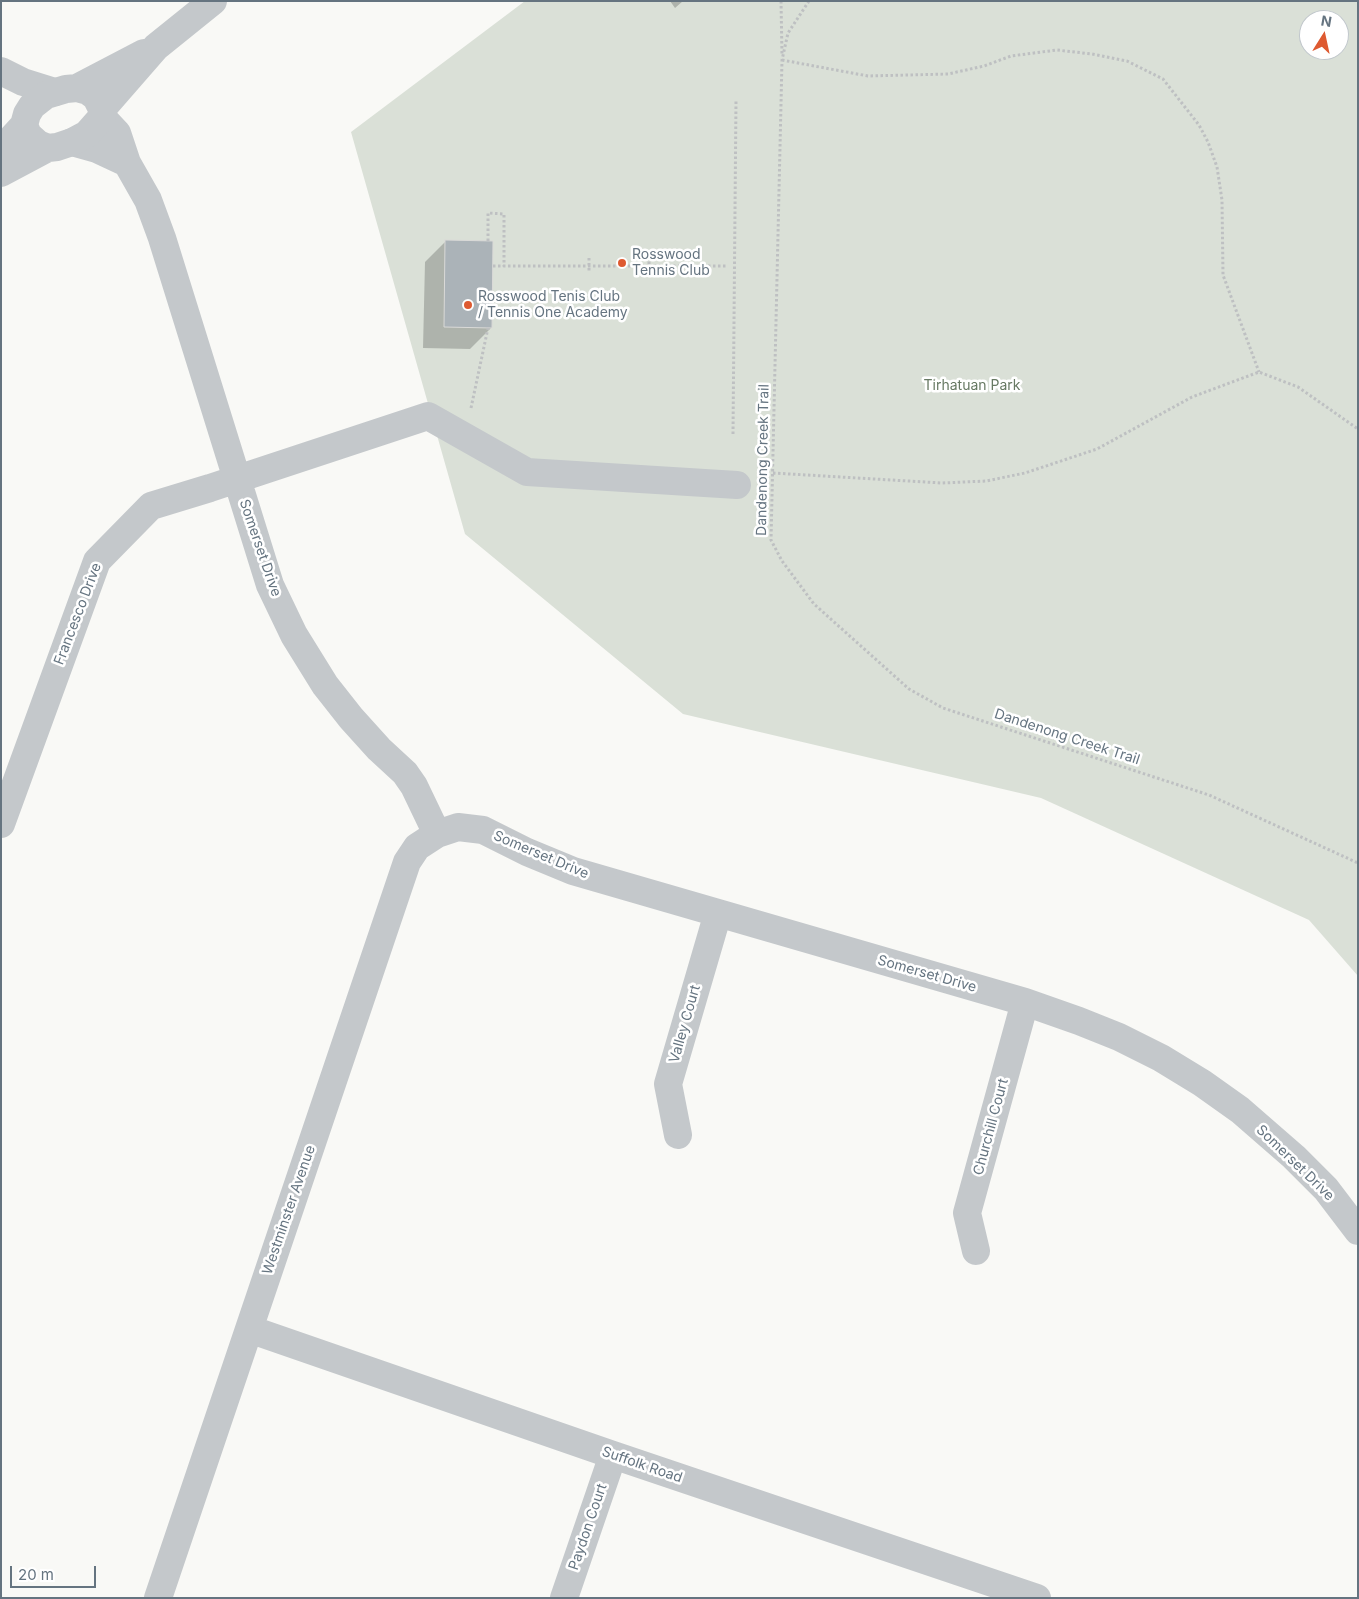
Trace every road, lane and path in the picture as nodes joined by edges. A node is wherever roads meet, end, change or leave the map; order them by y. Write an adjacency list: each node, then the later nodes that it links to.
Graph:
1 (214, 1): 4 (street)
2 (782, 1): 5 (path)
3 (809, 1): 5 (path, Dandenong Creek Trail)
4 (156, 47): 8 (street); 10 (street)
5 (782, 60): 27 (path); 31 (path, Dandenong Creek Trail)
6 (1, 71): 8 (street)
7 (1, 77): 11 (street)
8 (66, 90): 10 (street); 11 (street)
9 (736, 100): 30 (path)
10 (102, 113): 12 (street); 14 (street, Somerset Drive)
11 (26, 120): 12 (street); 13 (street)
12 (60, 145): 14 (street); 15 (street)
13 (1, 150)
14 (127, 164): 32 (street, Somerset Drive)
15 (1, 173)
16 (488, 241): 20 (path)
17 (589, 258): 22 (path)
18 (649, 258): 23 (path)
19 (493, 266): 20 (path)
20 (504, 266): 22 (path)
21 (727, 266): 23 (path)
22 (589, 267): 23 (path); 24 (path)
23 (649, 267): 25 (path)
24 (589, 273)
25 (649, 274)
26 (488, 328): 28 (path)
27 (1259, 372): 29 (path); 31 (path)
28 (474, 413)
29 (1358, 429)
30 (733, 434)
31 (773, 473): 36 (path, Dandenong Creek Trail)
32 (236, 479): 33 (street, Francesco Drive); 34 (street, Francesco Drive); 35 (street, Somerset Drive)
33 (737, 485)
34 (1, 824)
35 (437, 834): 37 (street, Somerset Drive); 42 (street, Westminster Avenue)
36 (1358, 862)
37 (718, 913): 38 (street, Somerset Drive); 39 (street, Valley Court)
38 (1024, 1002): 40 (street, Somerset Drive); 41 (street, Churchill Court)
39 (678, 1135)
40 (1358, 1231)
41 (976, 1251)
42 (249, 1329): 43 (street, Suffolk Road); 45 (street, Westminster Avenue)
43 (613, 1455): 44 (street, Suffolk Road); 46 (street, Paydon Court)
44 (985, 1590): 47 (street, Suffolk Road)
45 (158, 1598)
46 (564, 1598)
47 (1037, 1598)

